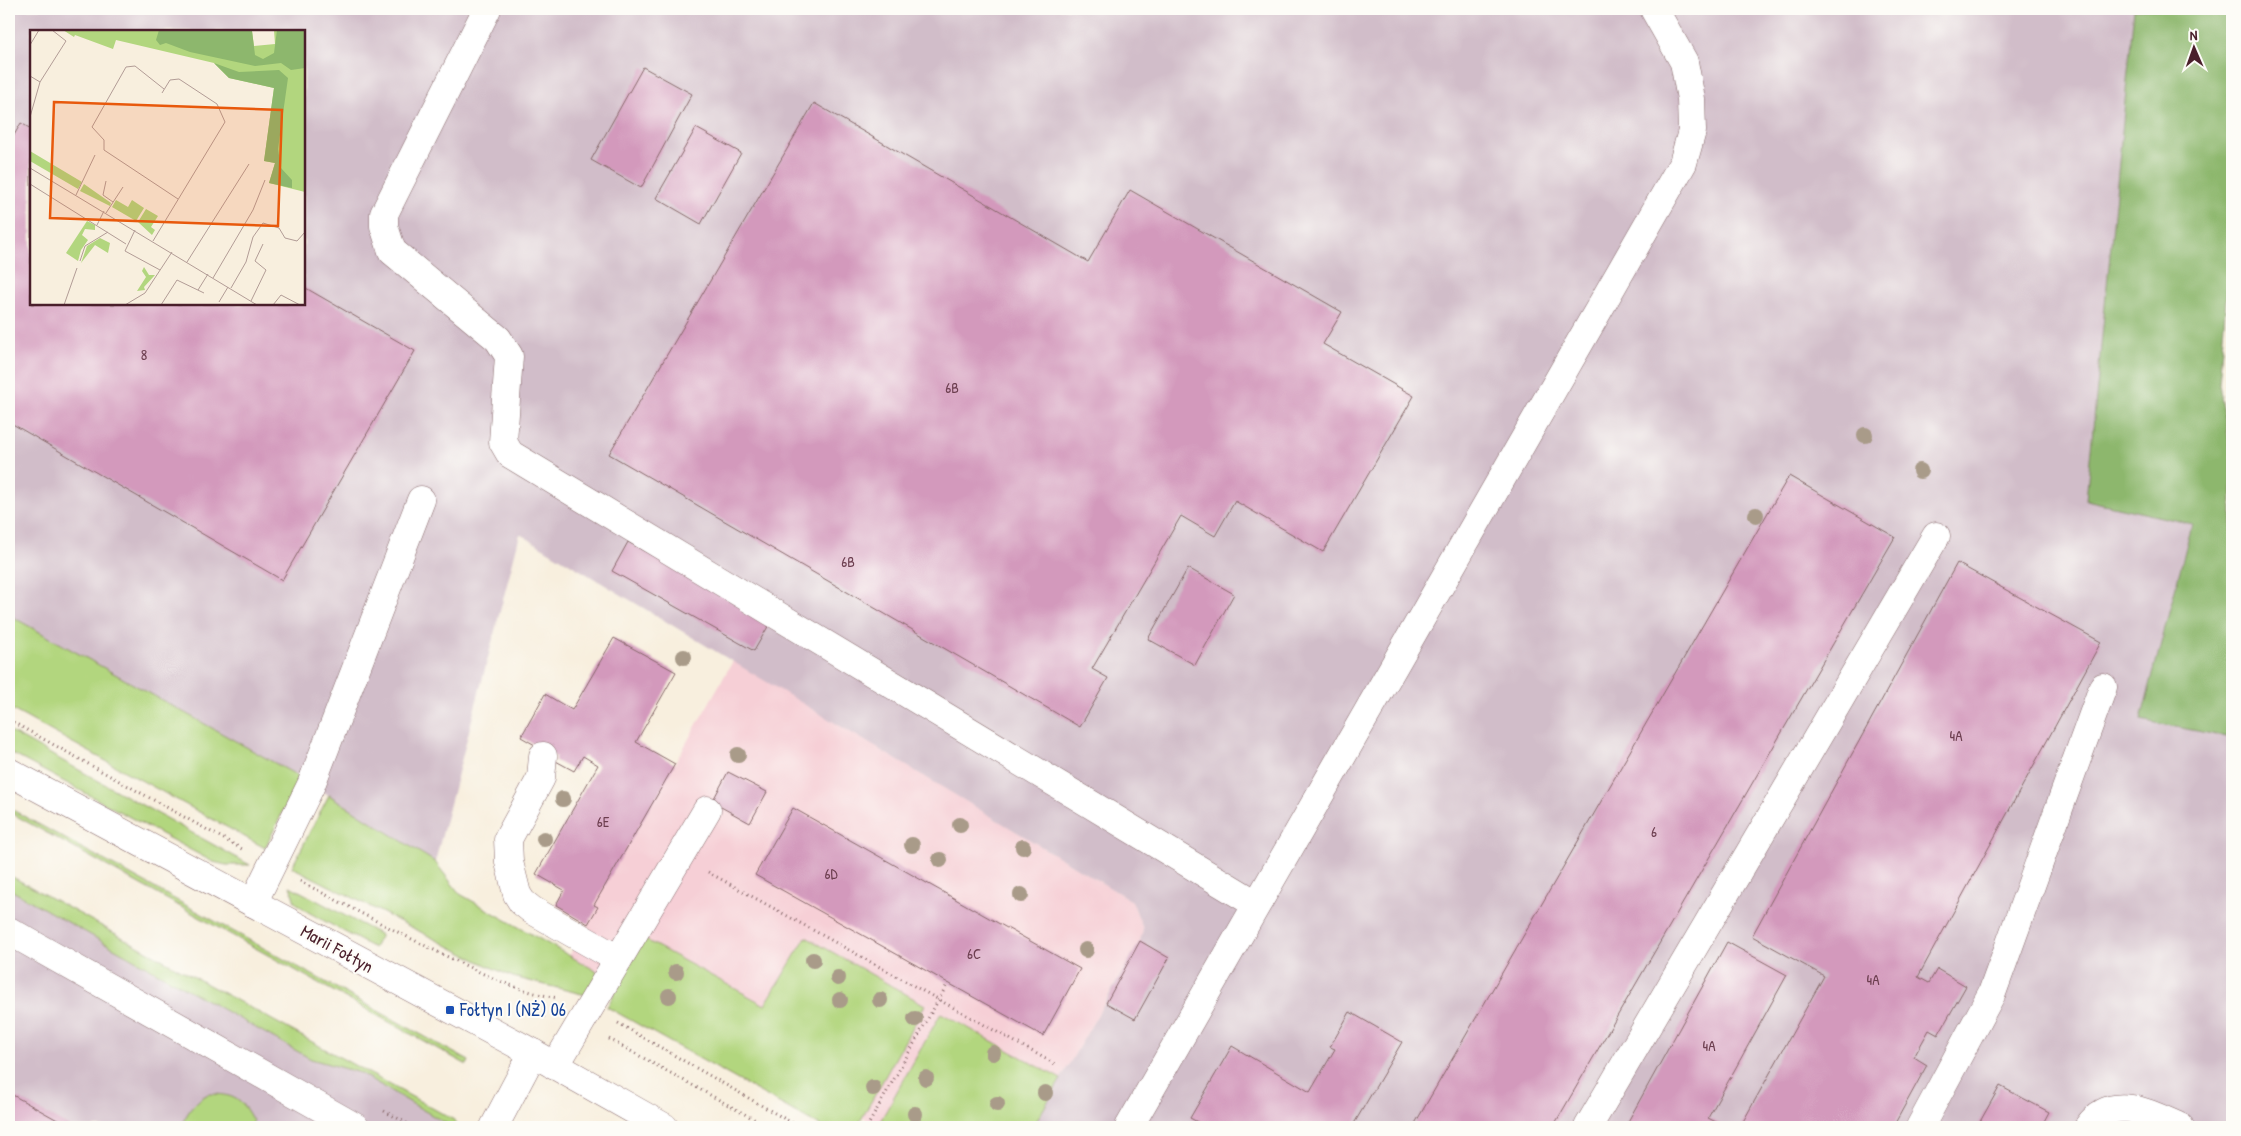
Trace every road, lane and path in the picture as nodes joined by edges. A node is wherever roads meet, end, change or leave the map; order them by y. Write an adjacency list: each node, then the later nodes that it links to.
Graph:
1 (487, 9): 11 (street)
2 (1654, 9): 11 (street)
3 (421, 500): 10 (street)
4 (1936, 536): 27 (street)
5 (2103, 687): 28 (street)
6 (543, 756): 13 (street)
7 (9, 772): 10 (street, Marii Fołtyn)
8 (707, 810): 9 (street)
9 (679, 856): 13 (street); 15 (path)
10 (253, 903): 18 (street, Marii Fołtyn)
11 (1256, 904): 26 (street)
12 (9, 931): 20 (street)
13 (618, 959): 17 (street)
14 (948, 983): 15 (path)
15 (938, 999): 19 (path); 25 (path)
16 (528, 1013): 17 (path)
17 (587, 1015): 18 (street); 23 (path); 24 (path)
18 (544, 1060): 21 (street); 22 (street, Marii Fołtyn)
19 (1055, 1064)
20 (355, 1127)
21 (494, 1127)
22 (664, 1127)
23 (768, 1127)
24 (800, 1127)
25 (867, 1127)
26 (1129, 1127)
27 (1588, 1127)
28 (1920, 1127)
29 (2088, 1127): 30 (street)
30 (2180, 1127)

